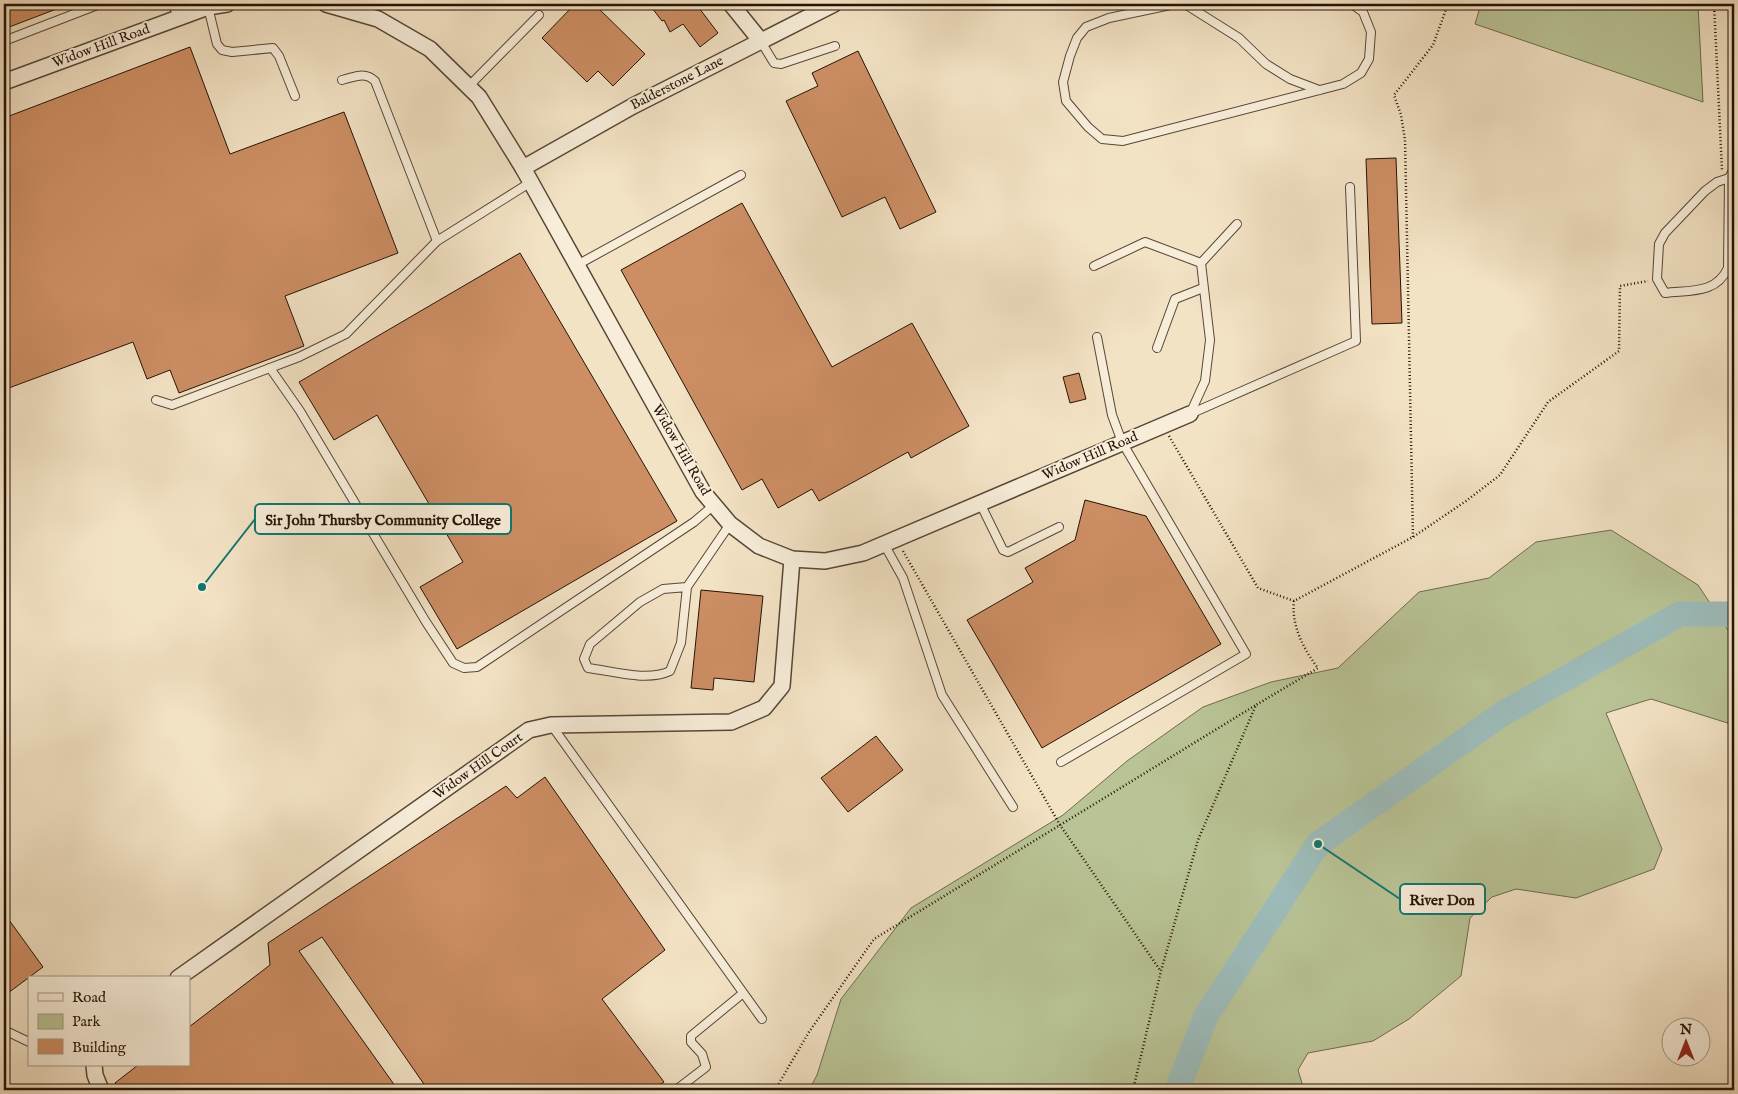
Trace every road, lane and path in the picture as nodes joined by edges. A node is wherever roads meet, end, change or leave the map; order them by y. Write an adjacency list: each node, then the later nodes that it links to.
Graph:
1 (100, 4): 14 (lane)
2 (227, 4): 11 (street, Widow Hill Road)
3 (326, 4): 19 (street, Widow Hill Road)
4 (731, 4): 15 (street)
5 (834, 4): 15 (street, Balderstone Lane)
6 (1175, 4): 20 (lane)
7 (1185, 4): 20 (lane)
8 (1352, 4): 20 (lane)
9 (1448, 4): 46 (path)
10 (1714, 4): 25 (path)
11 (208, 6): 12 (street, Widow Hill Road); 21 (lane)
12 (176, 11): 18 (street, Widow Hill Road)
13 (539, 15): 19 (lane)
14 (4, 40)
15 (760, 40): 16 (lane); 22 (street, Balderstone Lane)
16 (835, 46)
17 (342, 80): 29 (lane)
18 (4, 82)
19 (468, 87): 22 (street, Widow Hill Road)
20 (1319, 90)
21 (295, 96)
22 (523, 168): 26 (street, Widow Hill Road)
23 (1734, 169): 25 (lane)
24 (741, 175): 31 (lane)
25 (1726, 179): 33 (lane); 33 (lane)
26 (531, 182): 29 (lane); 31 (street, Widow Hill Road)
27 (1350, 187): 39 (lane)
28 (1237, 224): 30 (lane)
29 (437, 241): 37 (lane)
30 (1200, 263): 32 (lane); 34 (lane)
31 (577, 265): 43 (street, Widow Hill Road)
32 (1094, 266)
33 (1657, 279): 46 (path)
34 (1203, 288): 36 (lane); 39 (lane)
35 (1097, 337): 41 (lane)
36 (1157, 348)
37 (270, 368): 38 (lane); 43 (lane)
38 (156, 400)
39 (1190, 414): 40 (street, Widow Hill Road)
40 (1163, 425): 41 (street, Widow Hill Road); 50 (path)
41 (1122, 442): 42 (street, Widow Hill Road); 53 (lane)
42 (980, 503): 45 (lane); 47 (street, Widow Hill Road)
43 (714, 506): 44 (street, Widow Hill Road)
44 (730, 524): 48 (street, Widow Hill Road); 49 (lane)
45 (1059, 527)
46 (1413, 537): 50 (path)
47 (890, 542): 48 (street, Widow Hill Road); 54 (lane); 55 (path)
48 (792, 559): 52 (street, Widow Hill Court)
49 (687, 587): 49 (lane)
50 (1294, 601): 51 (path)
51 (1256, 705): 55 (path); 56 (path)
52 (551, 725): 57 (street, Widow Hill Court); 58 (lane)
53 (1061, 762)
54 (1014, 808)
55 (1060, 824): 56 (path); 65 (path)
56 (1161, 971): 66 (path)
57 (181, 976)
58 (742, 994): 59 (lane); 64 (lane)
59 (762, 1019)
60 (4, 1030): 61 (lane)
61 (28, 1042)
62 (94, 1066): 63 (street)
63 (101, 1090)
64 (676, 1090)
65 (775, 1090)
66 (1133, 1090)

